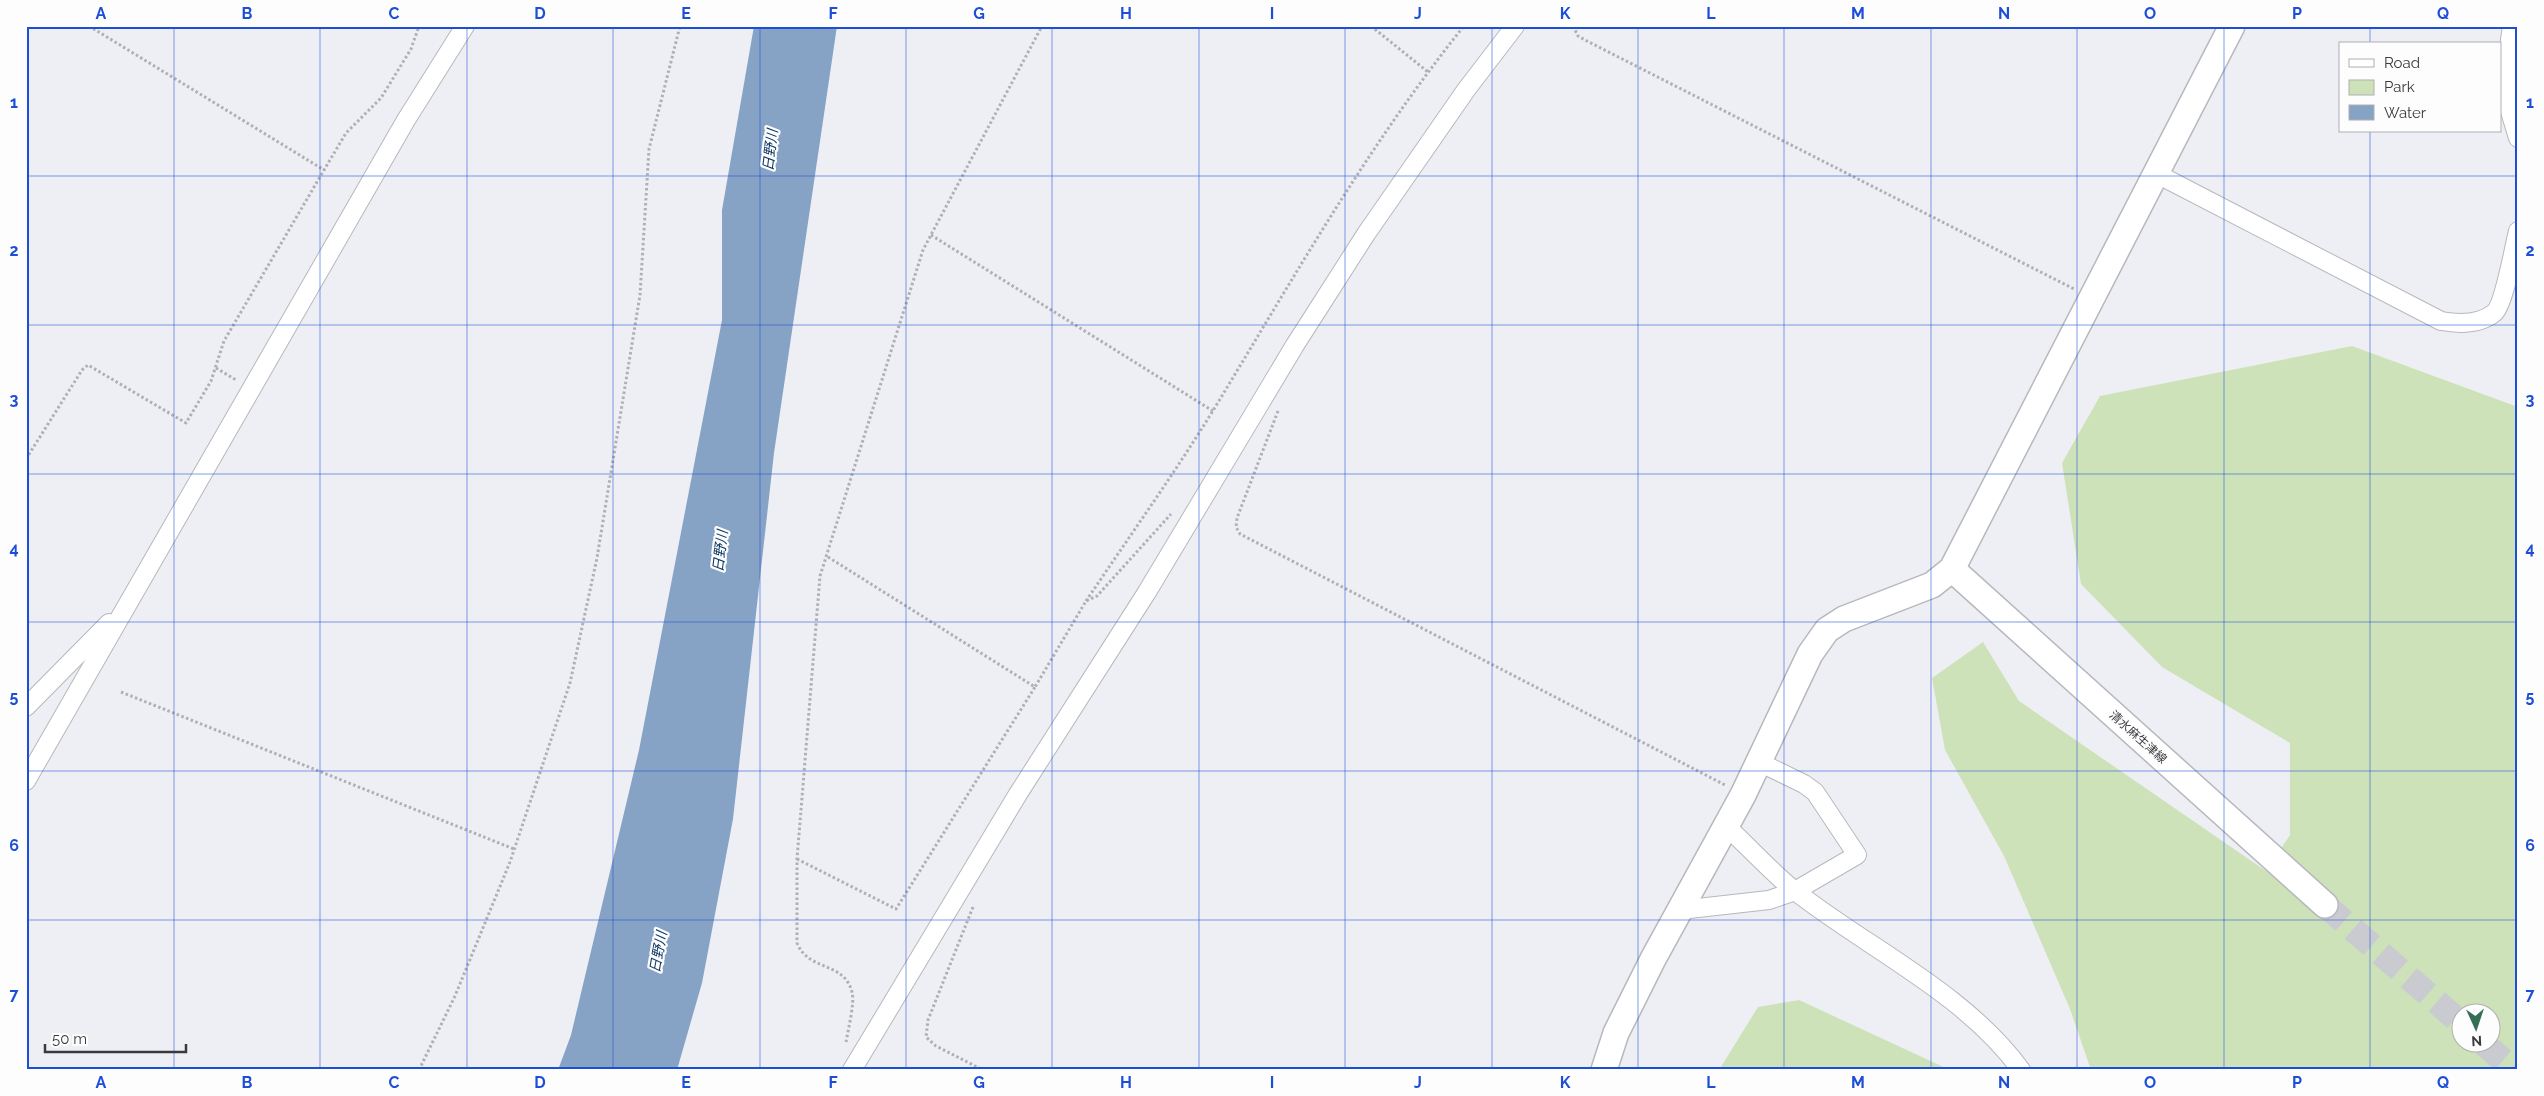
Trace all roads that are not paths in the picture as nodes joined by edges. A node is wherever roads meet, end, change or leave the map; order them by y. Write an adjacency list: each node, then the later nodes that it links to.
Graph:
1 (465, 26): 9 (street)
2 (1515, 26): 17 (street)
3 (2232, 26): 6 (street)
4 (2512, 26): 5 (street)
5 (2518, 138)
6 (2157, 174): 7 (street); 8 (street)
7 (2518, 232)
8 (1952, 569): 11 (street); 15 (street, 清水麻生津線)
9 (130, 598): 10 (street); 12 (street)
10 (26, 707)
11 (1759, 762): 13 (street); 14 (street)
12 (26, 781)
13 (1726, 826): 14 (street); 16 (street)
14 (1795, 891): 16 (street); 19 (street)
15 (2324, 905)
16 (1680, 910): 18 (street)
17 (852, 1070)
18 (1604, 1070)
19 (2021, 1070)

